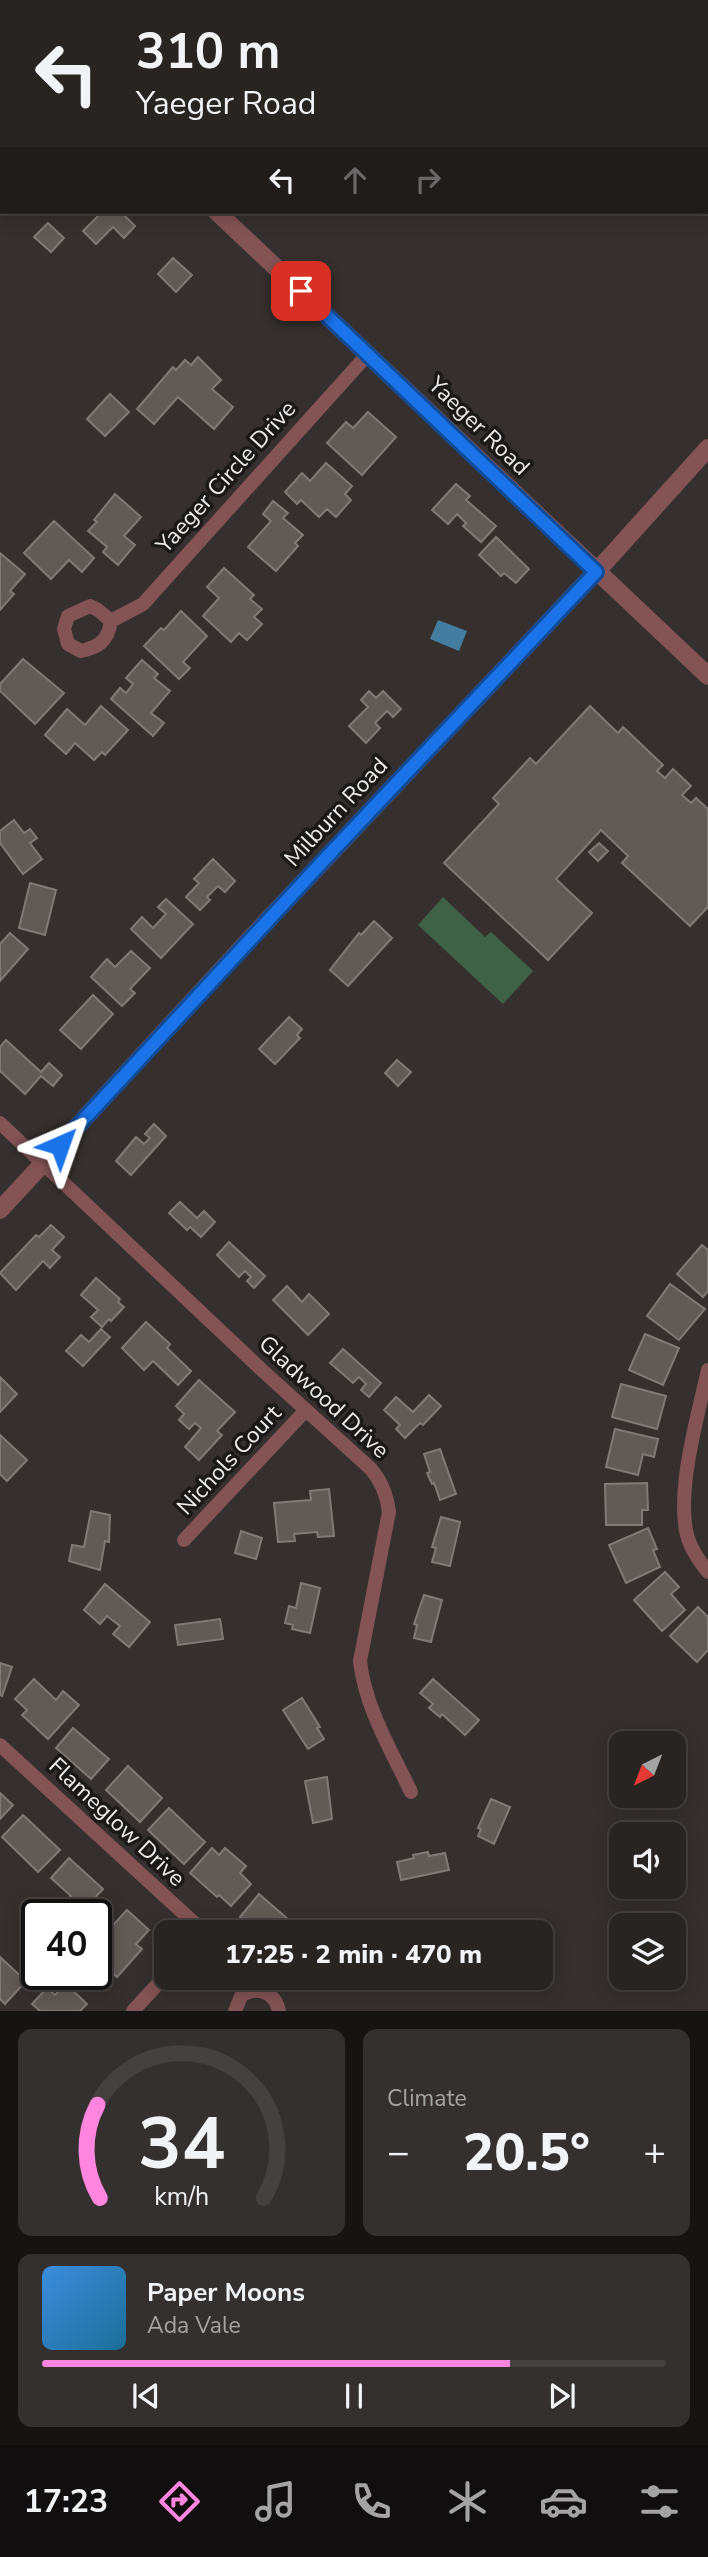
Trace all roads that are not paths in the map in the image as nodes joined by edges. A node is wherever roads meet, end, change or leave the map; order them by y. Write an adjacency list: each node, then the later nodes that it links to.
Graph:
1 (223, 214): 2 (street, Yaeger Road)
2 (368, 354): 4 (street, Yaeger Road); 5 (street, Yaeger Circle Drive)
3 (708, 448): 4 (street, Milburn Road)
4 (596, 572): 6 (street, Yaeger Road); 8 (street, Milburn Road)
5 (111, 621)
6 (708, 677)
7 (0, 1123): 8 (street, Gladwood Drive)
8 (43, 1163): 9 (street, Milburn Road); 11 (street, Gladwood Drive)
9 (0, 1210)
10 (708, 1370): 13 (street)
11 (306, 1410): 12 (street, Nichols Court); 15 (street, Gladwood Drive)
12 (184, 1540)
13 (708, 1572)
14 (0, 1745): 16 (street, Flameglow Drive)
15 (411, 1791)
16 (191, 1920)
17 (154, 1988): 19 (street)
18 (247, 1992): 20 (street); 21 (street)
19 (133, 2011)
20 (235, 2011)
21 (279, 2011)

